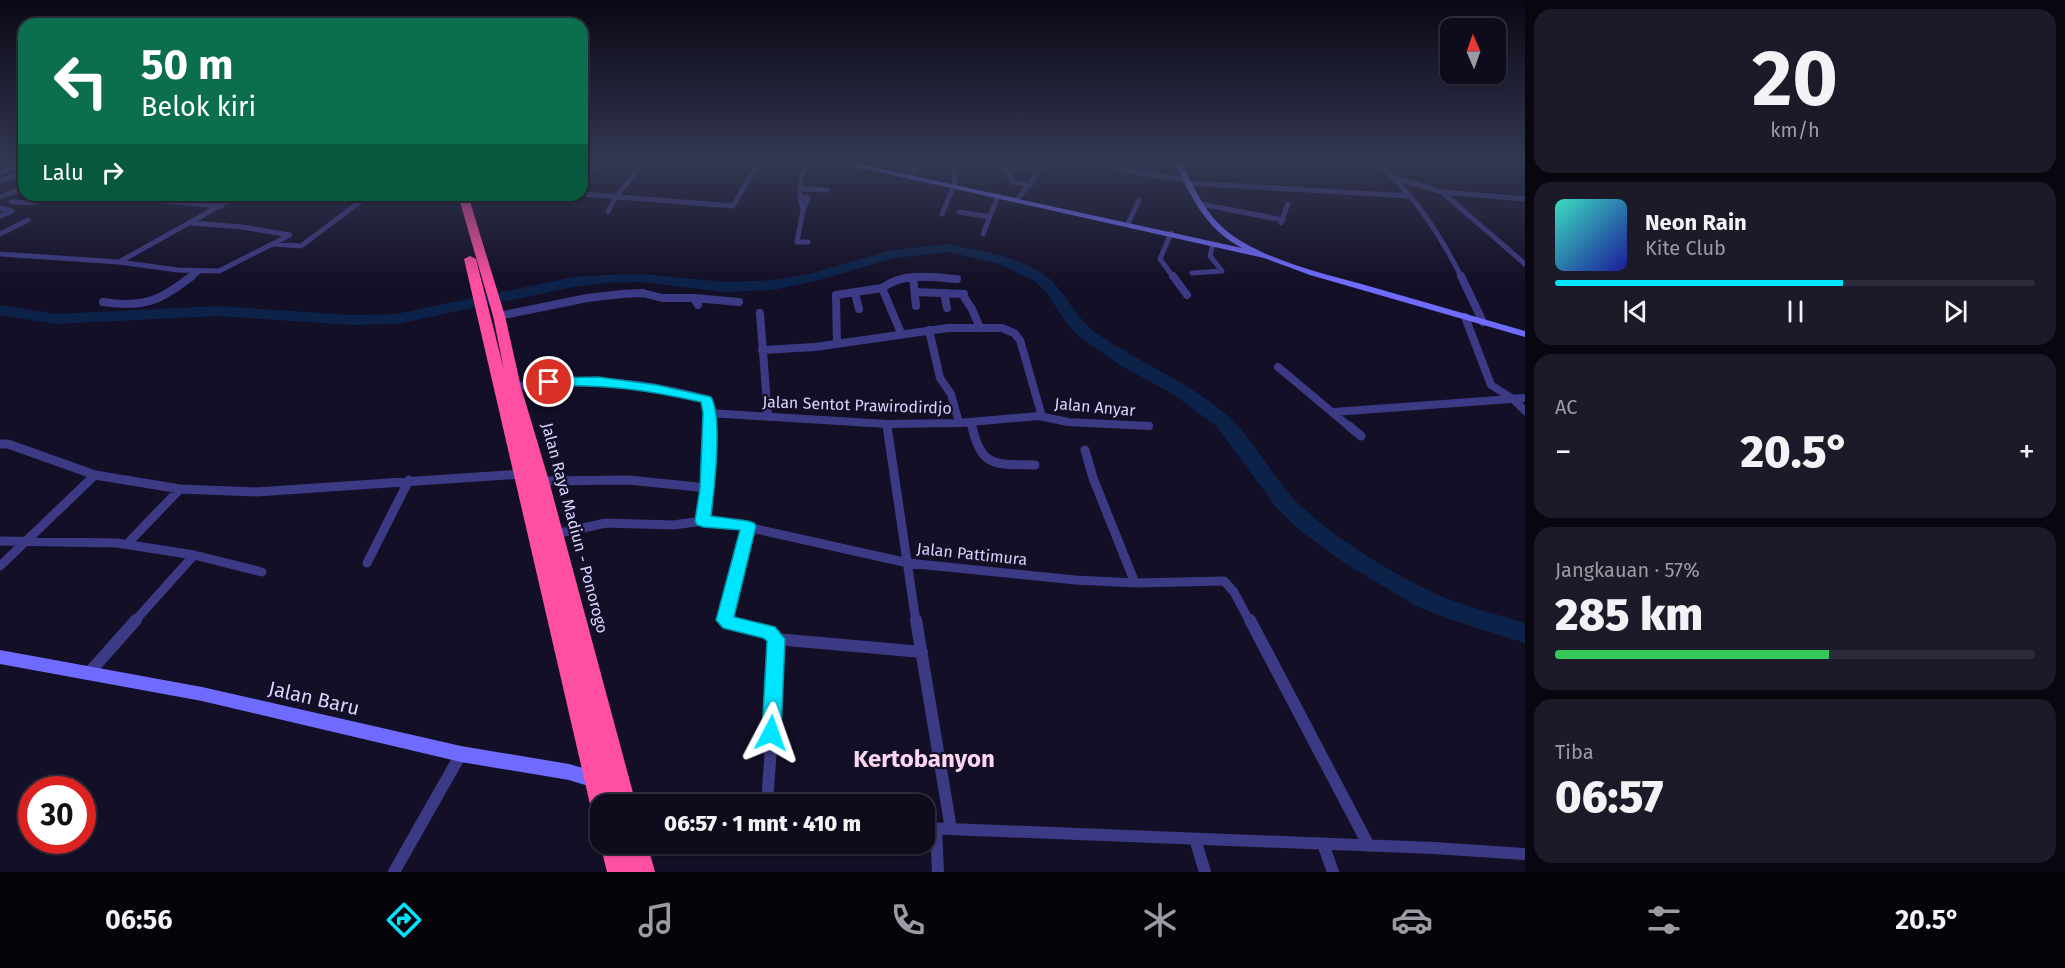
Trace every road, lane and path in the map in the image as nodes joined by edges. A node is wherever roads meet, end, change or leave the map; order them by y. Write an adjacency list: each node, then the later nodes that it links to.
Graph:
1 (1139, 200): 30 (street)
2 (40, 201): 18 (street)
3 (159, 201): 21 (street)
4 (229, 201): 21 (street)
5 (361, 201): 36 (street)
6 (457, 201): 34 (highway, Jalan Raya Madiun - Ponorogo)
7 (464, 201): 34 (highway, Jalan Raya Madiun - Ponorogo)
8 (614, 201): 23 (street)
9 (671, 201): 10 (street)
10 (737, 201)
11 (801, 201): 35 (street)
12 (949, 201): 25 (street)
13 (996, 201): 27 (street)
14 (1020, 201): 30 (street)
15 (1199, 201): 19 (street)
16 (1413, 201): 61 (street)
17 (1452, 201): 41 (street)
18 (11, 202)
19 (1201, 204): 20 (street); 39 (street)
20 (1288, 204)
21 (221, 206): 29 (street)
22 (0, 208): 26 (street)
23 (608, 212)
24 (959, 213): 27 (street)
25 (942, 214)
26 (0, 216)
27 (990, 216): 33 (street)
28 (28, 220): 32 (street)
29 (191, 223): 36 (street); 40 (street)
30 (1128, 224): 31 (street)
31 (1171, 233): 37 (street); 50 (street)
32 (0, 234)
33 (983, 234)
34 (469, 235): 59 (highway, Jalan Raya Madiun - Ponorogo)
35 (808, 242)
36 (273, 244): 42 (street)
37 (1213, 244): 39 (street); 43 (street)
38 (0, 254): 40 (street)
39 (1270, 256): 60 (street)
40 (119, 262): 42 (street)
41 (1525, 264)
42 (198, 271): 52 (street)
43 (1192, 273)
44 (913, 278): 45 (street); 46 (street); 47 (street)
45 (957, 279)
46 (882, 288): 48 (street); 64 (street)
47 (915, 292): 49 (street); 55 (street)
48 (855, 293): 57 (street); 66 (street)
49 (944, 293): 56 (street); 62 (street)
50 (1187, 295)
51 (694, 298): 53 (street); 54 (street); 59 (street)
52 (103, 302)
53 (739, 302)
54 (698, 305)
55 (916, 306)
56 (947, 308)
57 (858, 309)
58 (760, 313): 67 (street)
59 (500, 315): 68 (highway, Jalan Raya Madiun - Ponorogo)
60 (1465, 317): 61 (street); 70 (street)
61 (1483, 322): 65 (street)
62 (980, 328): 63 (street); 78 (street)
63 (929, 330): 64 (street); 80 (street)
64 (901, 333): 66 (street)
65 (1525, 334)
66 (837, 344): 67 (street)
67 (762, 350): 79 (street)
68 (501, 356): 71 (highway, Jalan Raya Madiun - Ponorogo); 89 (highway, Jalan Raya Madiun - Ponorogo)
69 (1278, 367): 76 (street)
70 (1491, 385): 73 (street); 74 (street)
71 (514, 387): 77 (street); 91 (highway, Jalan Raya Madiun - Ponorogo)
72 (1525, 398): 73 (street)
73 (1513, 399): 74 (street); 75 (street)
74 (1490, 401): 76 (street)
75 (1525, 411)
76 (1334, 412): 84 (street)
77 (710, 413): 79 (street, Jalan Sentot Prawirodirdjo); 92 (street)
78 (1039, 416): 81 (street, Jalan Sentot Prawirodirdjo); 83 (street, Jalan Anyar)
79 (768, 417): 82 (street, Jalan Sentot Prawirodirdjo)
80 (959, 423): 81 (street, Jalan Sentot Prawirodirdjo); 82 (street, Jalan Sentot Prawirodirdjo)
81 (970, 423): 87 (street)
82 (886, 424): 102 (street)
83 (1149, 426)
84 (1361, 436)
85 (0, 444): 88 (street)
86 (1085, 450): 105 (street)
87 (1035, 465)
88 (94, 476): 93 (street); 99 (street)
89 (522, 477): 90 (street); 91 (street); 111 (highway, Jalan Raya Madiun - Ponorogo)
90 (409, 480): 93 (street); 101 (street)
91 (541, 481): 92 (street); 96 (highway, Jalan Raya Madiun - Ponorogo)
92 (707, 488): 94 (street)
93 (180, 489): 98 (street)
94 (703, 521): 95 (street, Jalan Pattimura); 96 (street, Jalan Pattimura)
95 (748, 526): 102 (street, Jalan Pattimura); 106 (street)
96 (555, 534): 112 (highway, Jalan Raya Madiun - Ponorogo)
97 (0, 541): 99 (street)
98 (128, 543): 99 (street); 100 (street)
99 (24, 544): 103 (street)
100 (194, 555): 104 (street); 109 (street)
101 (367, 563)
102 (908, 563): 105 (street, Jalan Pattimura); 107 (street)
103 (0, 566)
104 (262, 572)
105 (1135, 583): 120 (street, Jalan Pattimura)
106 (776, 639): 107 (street); 115 (street)
107 (922, 652): 117 (street)
108 (0, 657): 109 (street, Jalan Baru)
109 (88, 674): 110 (street, Jalan Baru)
110 (461, 754): 111 (street, Jalan Baru); 125 (street)
111 (596, 779): 112 (street, Jalan Baru); 113 (highway, Jalan Raya Madiun - Ponorogo)
112 (618, 782): 114 (highway, Jalan Raya Madiun - Ponorogo)
113 (600, 794)
114 (621, 794)
115 (768, 794)
116 (935, 828): 117 (street)
117 (951, 829): 118 (street)
118 (1195, 839): 119 (street); 129 (street)
119 (1323, 844): 120 (street); 130 (street)
120 (1369, 846): 124 (street)
121 (615, 854): 126 (highway)
122 (638, 854): 127 (highway)
123 (935, 854): 128 (street)
124 (1525, 854)
125 (394, 872)
126 (619, 872)
127 (643, 872)
128 (938, 872)
129 (1205, 872)
130 (1333, 872)

